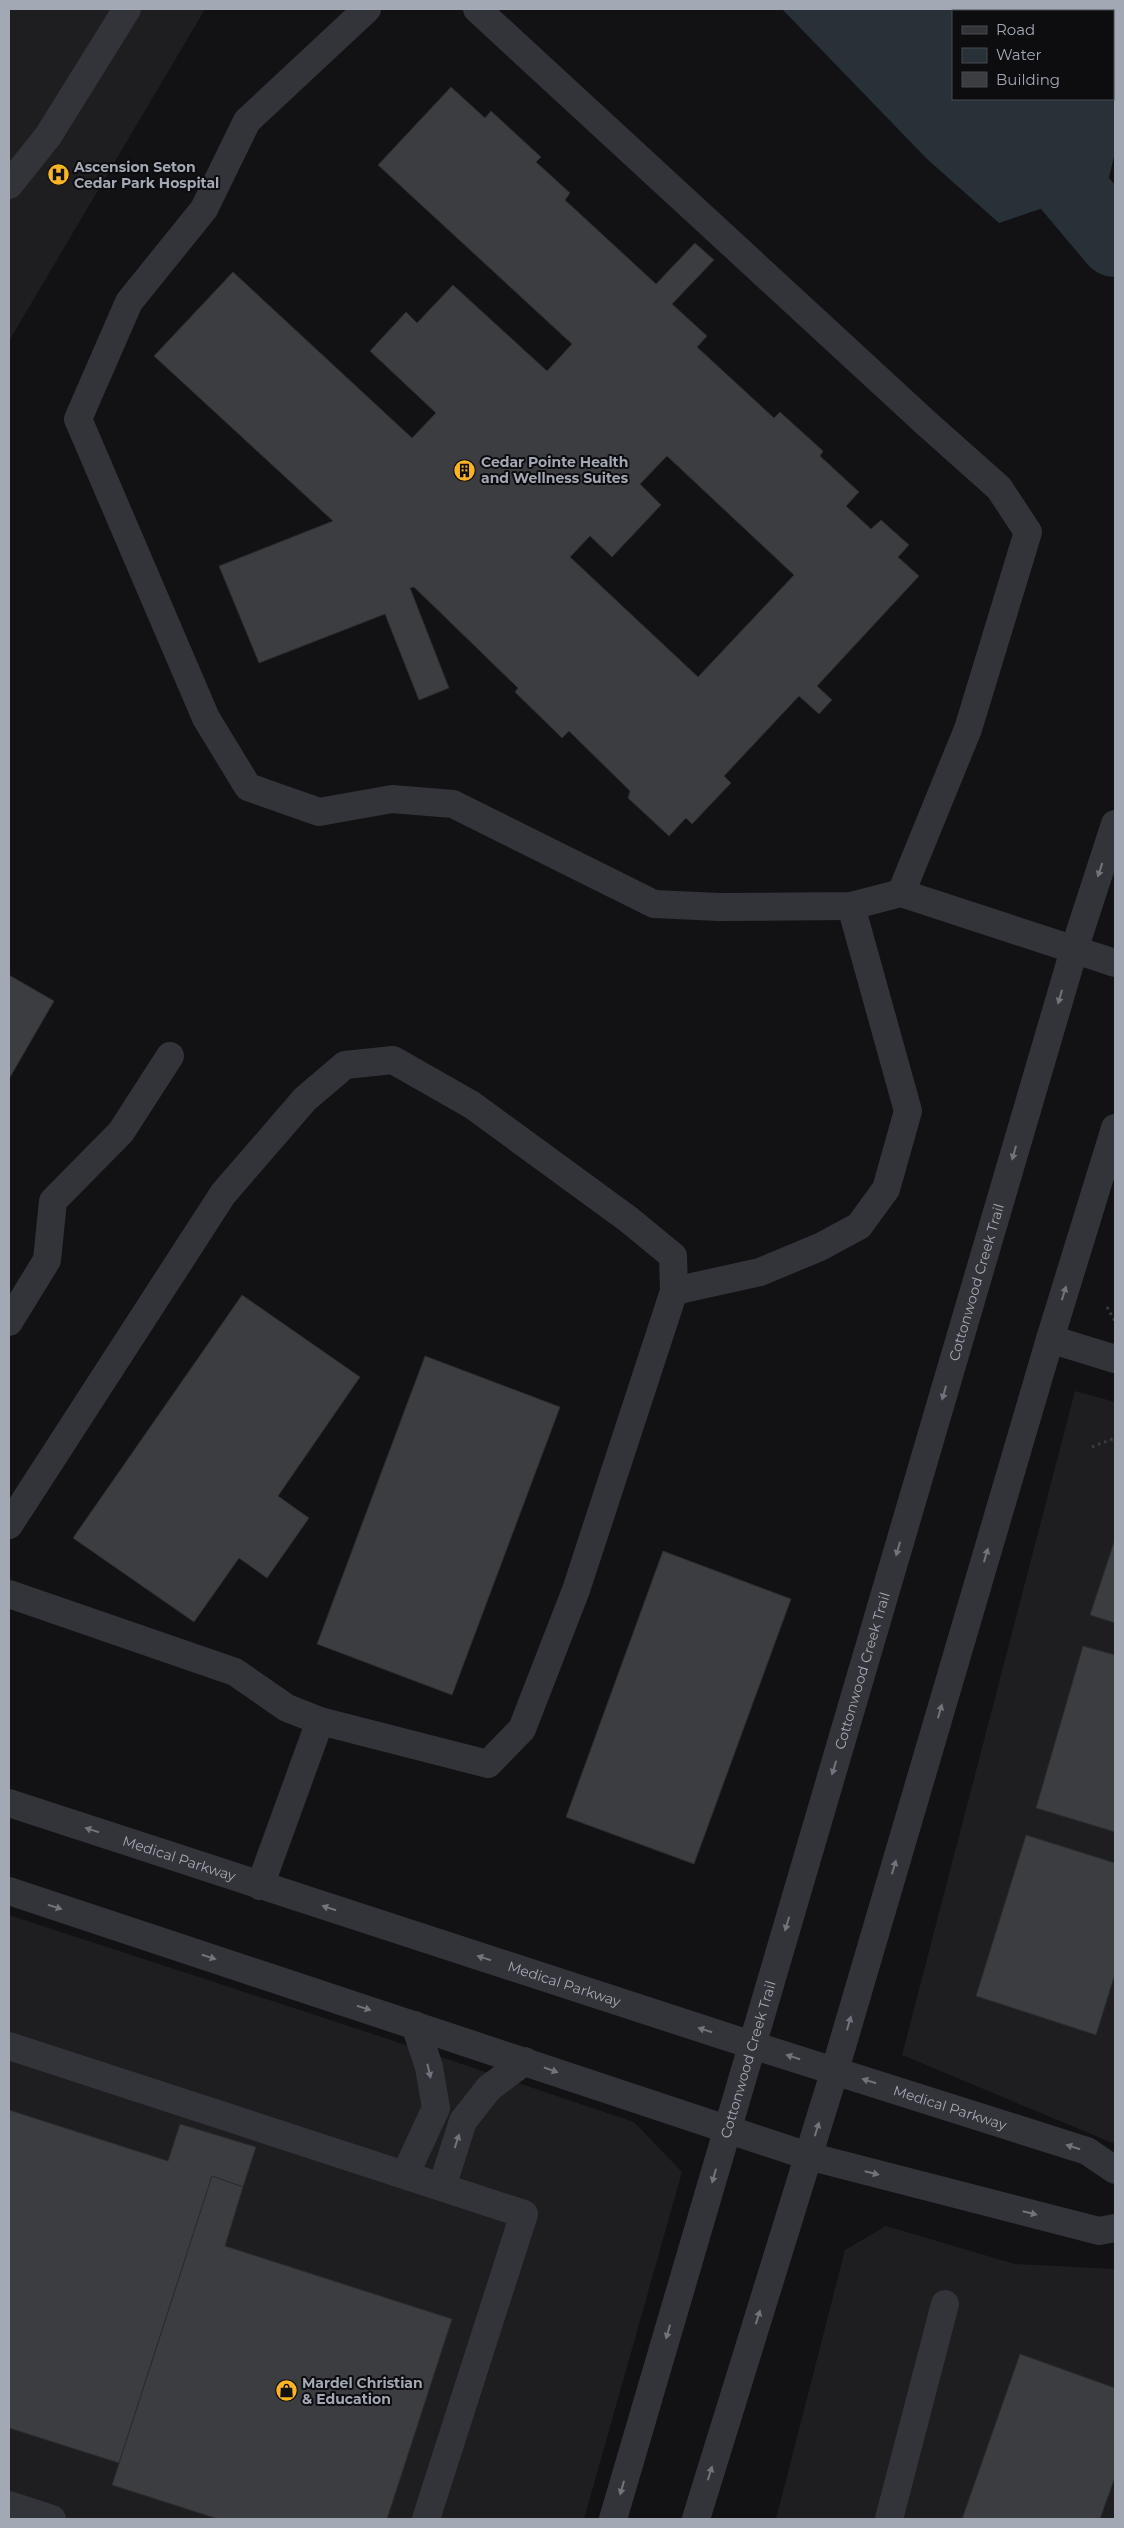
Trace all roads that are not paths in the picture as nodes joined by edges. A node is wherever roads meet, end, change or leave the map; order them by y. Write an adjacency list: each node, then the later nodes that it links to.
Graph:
1 (127, 9): 4 (street)
2 (367, 9): 7 (street)
3 (477, 9): 6 (street)
4 (9, 185)
5 (1115, 824): 8 (street, Cottonwood Creek Trail, one-way to 8)
6 (901, 893): 7 (street); 8 (street)
7 (851, 906): 12 (street)
8 (1074, 950): 9 (street); 23 (street, Cottonwood Creek Trail, one-way to 23)
9 (1115, 962)
10 (170, 1056): 13 (street)
11 (1115, 1128): 14 (street, one-way to 11)
12 (674, 1291): 16 (street); 18 (street)
13 (9, 1322)
14 (1050, 1339): 15 (street); 26 (street, one-way to 14)
15 (1115, 1359)
16 (9, 1525)
17 (9, 1594): 18 (street)
18 (320, 1721): 20 (street)
19 (9, 1803): 20 (street, Medical Parkway, one-way to 19)
20 (260, 1886): 23 (street, Medical Parkway, one-way to 20)
21 (9, 1891): 22 (street, one-way to 22)
22 (415, 2025): 25 (street); 30 (street, one-way to 30)
23 (752, 2045): 26 (street, Medical Parkway, one-way to 23); 27 (street, Cottonwood Creek Trail)
24 (9, 2046): 30 (street)
25 (524, 2061): 27 (street, one-way to 27); 31 (street, one-way to 25)
26 (835, 2070): 28 (street, one-way to 26); 29 (street, Medical Parkway, one-way to 26)
27 (728, 2130): 28 (street); 37 (street, Cottonwood Creek Trail, one-way to 37)
28 (808, 2156): 32 (street, one-way to 32); 38 (street, one-way to 28)
29 (1115, 2170)
30 (405, 2175): 31 (street)
31 (442, 2187): 36 (street)
32 (1115, 2228)
33 (945, 2304): 39 (street)
34 (9, 2505): 35 (street)
35 (52, 2519)
36 (426, 2519)
37 (613, 2519)
38 (696, 2519)
39 (889, 2519)

